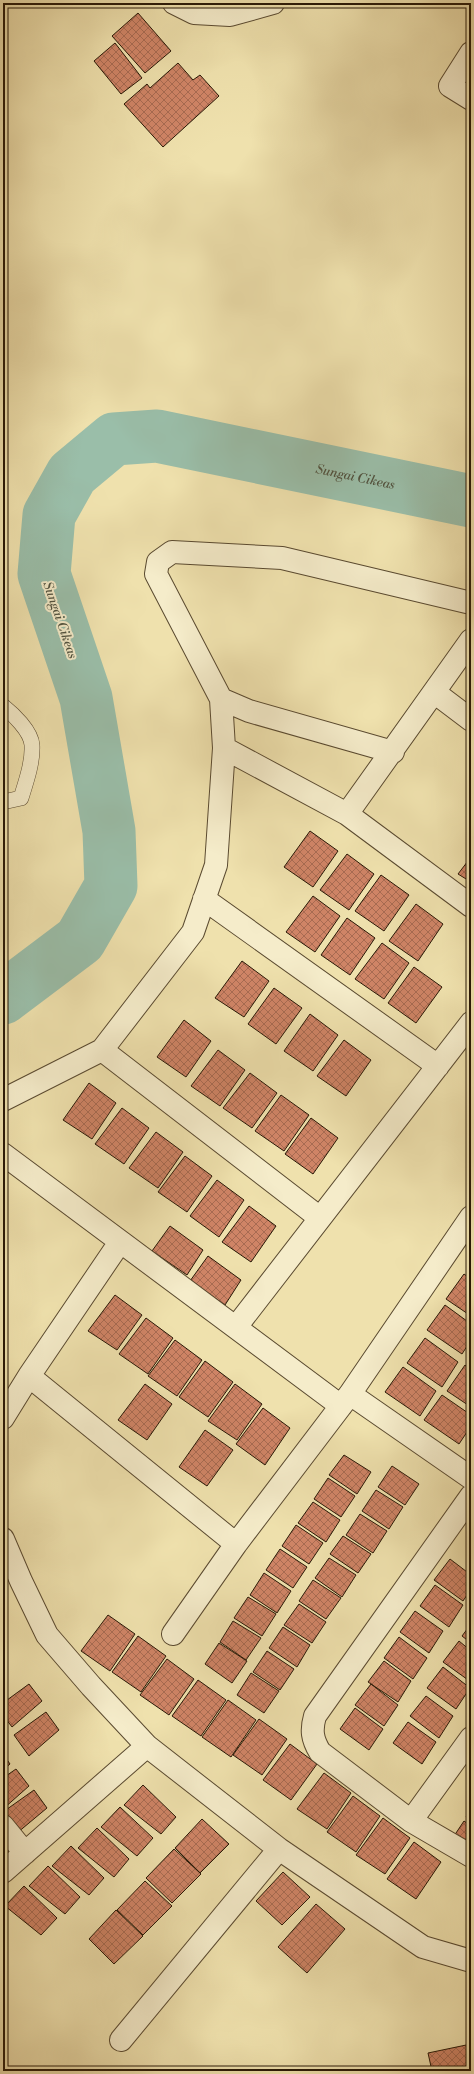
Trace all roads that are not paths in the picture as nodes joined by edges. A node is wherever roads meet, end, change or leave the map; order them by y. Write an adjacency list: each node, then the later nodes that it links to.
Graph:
1 (174, 3): 2 (street)
2 (273, 3)
3 (471, 53): 4 (street)
4 (471, 99)
5 (471, 603): 8 (street)
6 (471, 640): 7 (street)
7 (434, 692): 10 (street); 12 (street)
8 (221, 699): 11 (street); 12 (street)
9 (3, 706): 13 (lane)
10 (471, 720)
11 (224, 748): 14 (street); 15 (street)
12 (393, 752): 14 (street)
13 (3, 802)
14 (347, 814): 16 (street)
15 (204, 899): 18 (street); 19 (street)
16 (471, 906)
17 (471, 1023): 19 (street)
18 (102, 1050): 20 (street); 23 (street)
19 (438, 1066): 23 (street)
20 (3, 1100)
21 (3, 1154): 24 (street)
22 (471, 1217): 27 (street)
23 (320, 1218): 25 (street)
24 (120, 1242): 25 (street); 26 (street)
25 (236, 1327): 27 (street)
26 (29, 1376): 28 (street); 32 (street)
27 (345, 1400): 29 (street); 32 (street)
28 (3, 1418)
29 (471, 1478)
30 (471, 1496): 36 (street)
31 (3, 1539): 35 (street)
32 (236, 1544): 33 (street)
33 (173, 1634)
34 (471, 1738): 36 (street)
35 (147, 1746): 38 (street); 39 (street)
36 (411, 1821): 40 (street)
37 (3, 1826): 39 (street)
38 (279, 1849): 42 (street); 43 (street)
39 (26, 1853): 41 (street)
40 (471, 1856)
41 (3, 1872)
42 (471, 1962)
43 (121, 2040)

